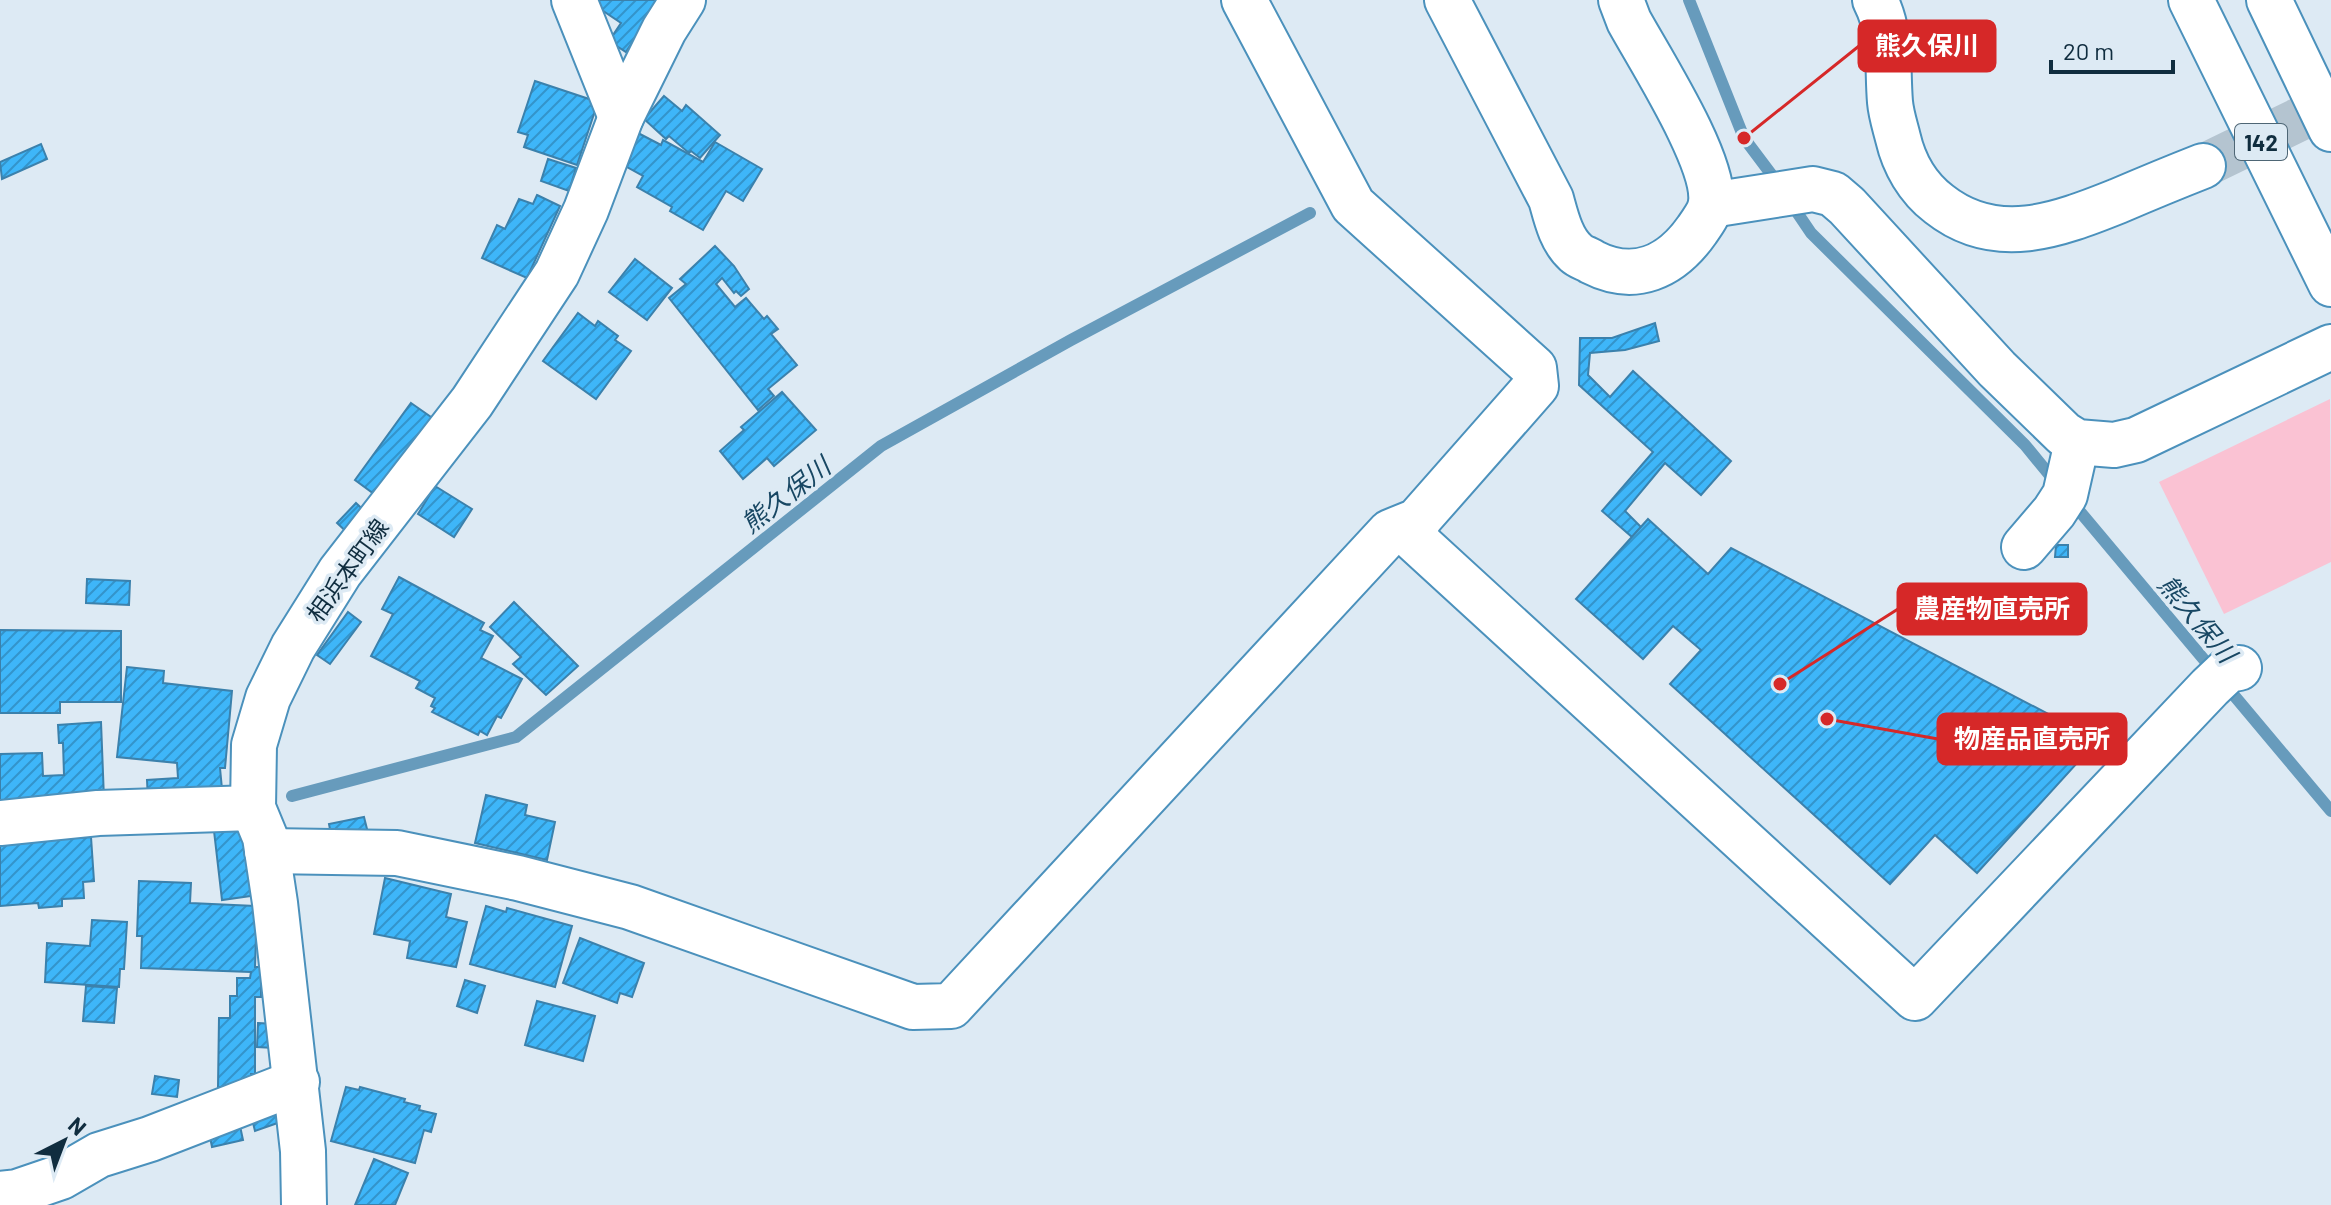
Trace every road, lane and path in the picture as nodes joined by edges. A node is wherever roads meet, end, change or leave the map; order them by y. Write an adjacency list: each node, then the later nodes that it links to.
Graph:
1 (574, 0): 11 (main road)
2 (683, 0): 11 (main road, 相浜本町線)
3 (1244, 0): 18 (main road)
4 (1447, 0): 14 (main road)
5 (1621, 0): 14 (main road)
6 (1875, 0): 13 (main road)
7 (2191, 0): 15 (main road, 142)
8 (2269, 0): 12 (main road)
9 (2287, 0): 10 (main road)
10 (2331, 114)
11 (621, 117): 21 (main road, 相浜本町線)
12 (2331, 129)
13 (2203, 166)
14 (1711, 205): 17 (main road)
15 (2331, 284)
16 (2331, 347): 17 (main road)
17 (2066, 475): 19 (main road)
18 (1417, 521): 20 (main road); 23 (main road)
19 (2024, 547)
20 (2225, 675)
21 (253, 808): 22 (main road); 23 (main road, 相浜本町線)
22 (0, 823)
23 (267, 851): 24 (main road, 相浜本町線)
24 (297, 1082): 25 (main road); 26 (main road, 相浜本町線)
25 (0, 1194)
26 (304, 1205)

